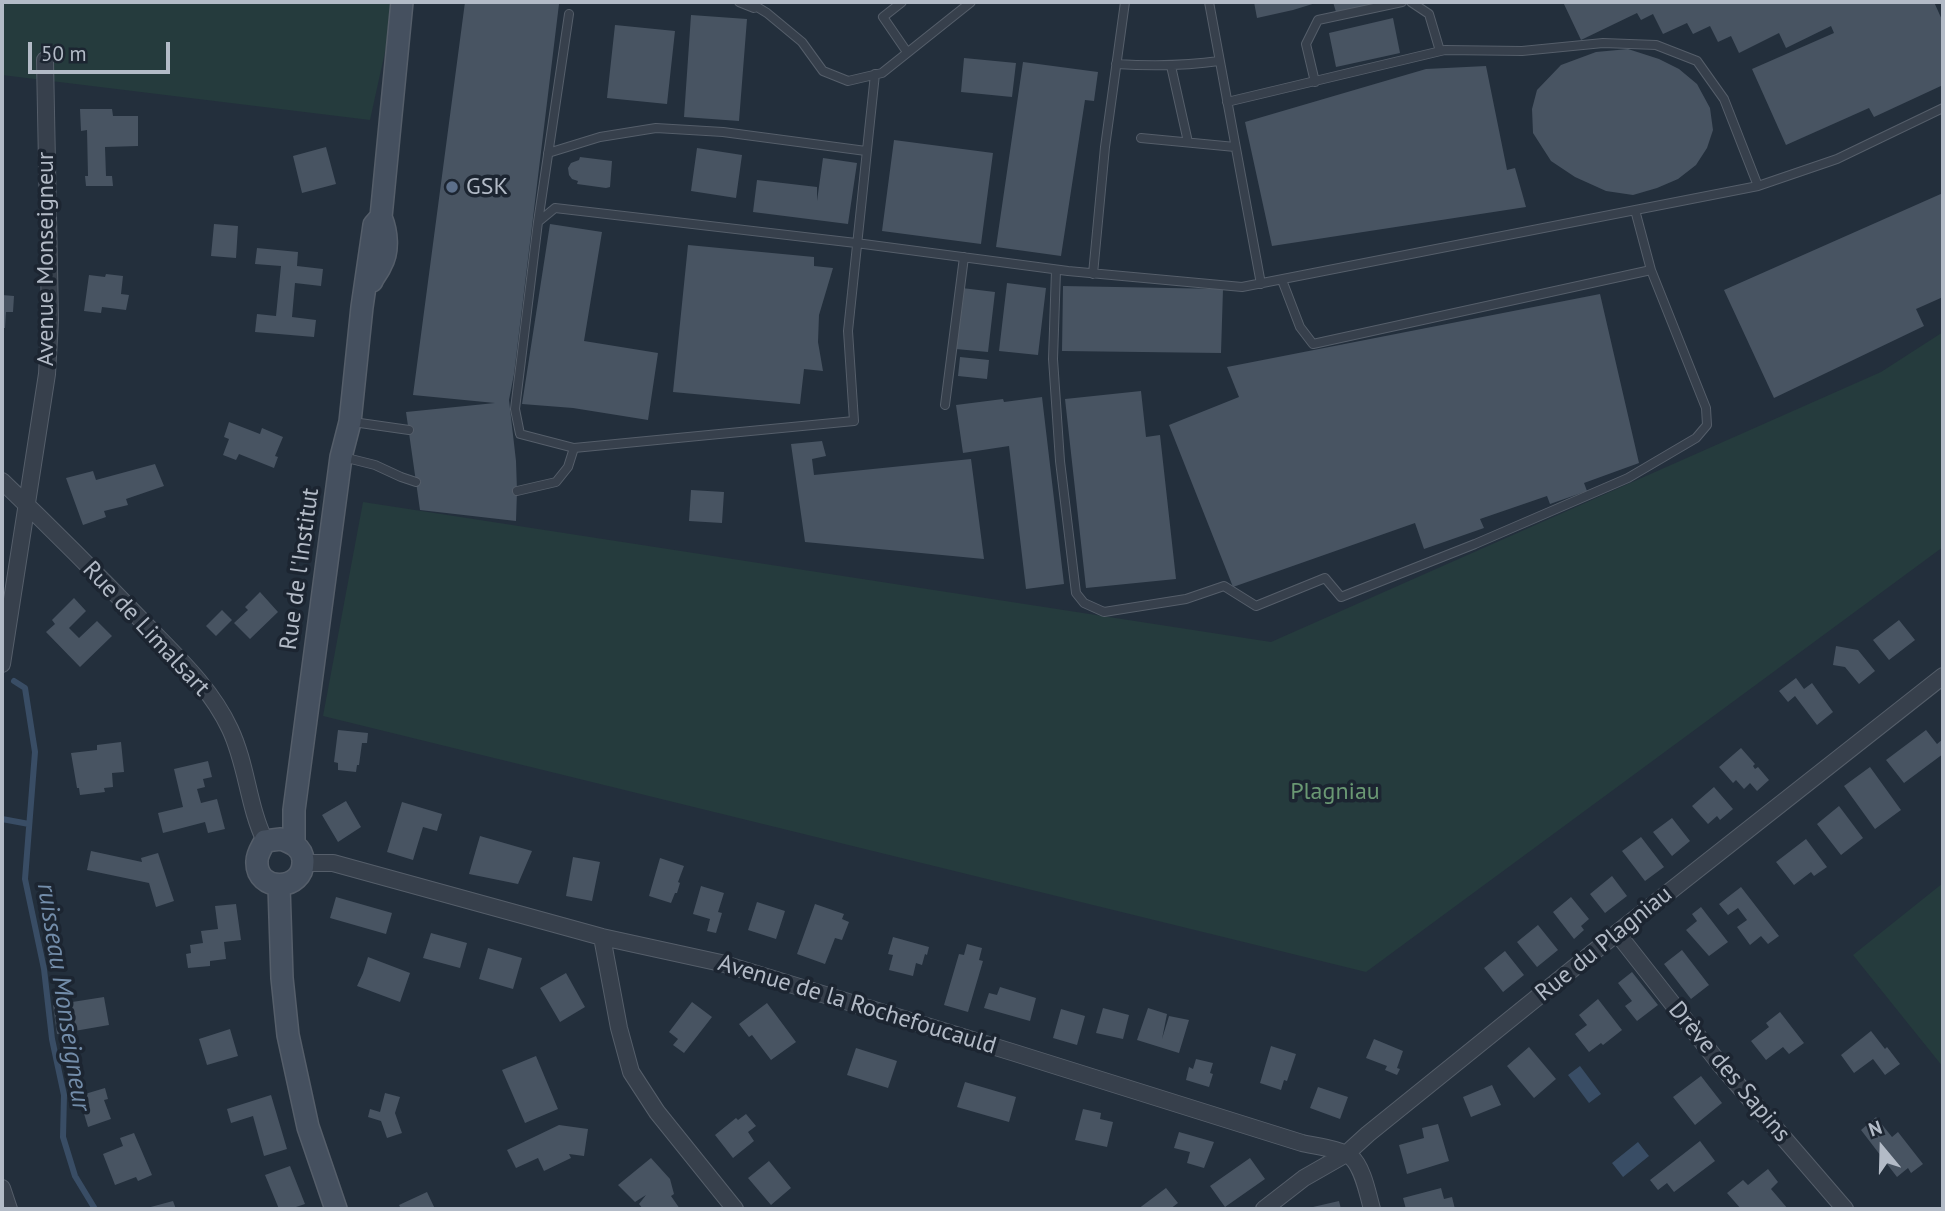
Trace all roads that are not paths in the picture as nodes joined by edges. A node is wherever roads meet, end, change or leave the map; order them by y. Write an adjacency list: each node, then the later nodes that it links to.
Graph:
1 (402, 2): 38 (street, Rue de l'Institut)
2 (739, 2): 10 (lane)
3 (749, 2): 10 (lane)
4 (902, 2): 13 (lane)
5 (971, 2): 13 (lane)
6 (1125, 2): 16 (lane)
7 (1209, 2): 15 (lane)
8 (1402, 2): 19 (lane)
9 (1410, 2): 12 (lane)
10 (767, 13): 18 (lane)
11 (569, 14): 26 (lane)
12 (1440, 51): 19 (lane); 27 (lane)
13 (907, 52): 18 (lane)
14 (45, 60): 45 (street, Avenue Monseigneur)
15 (1219, 61): 17 (lane); 20 (lane)
16 (1116, 64): 17 (lane); 34 (lane)
17 (1171, 66): 23 (lane)
18 (875, 74): 25 (lane)
19 (1315, 82): 20 (lane)
20 (1227, 102): 24 (lane)
21 (1943, 108): 27 (lane)
22 (1140, 138): 23 (lane)
23 (1188, 142): 24 (lane)
24 (1235, 147): 36 (lane)
25 (866, 151): 26 (lane); 30 (lane)
26 (548, 153): 29 (lane)
27 (1758, 186): 28 (lane)
28 (1635, 210): 33 (lane); 35 (lane)
29 (538, 222): 30 (lane); 40 (lane)
30 (856, 243): 31 (lane); 40 (lane)
31 (964, 257): 32 (lane); 37 (lane)
32 (1056, 270): 33 (lane); 34 (lane)
33 (1651, 270): 35 (lane)
34 (1093, 274): 36 (lane)
35 (1282, 280): 36 (lane)
36 (1261, 284)
37 (945, 405)
38 (350, 422): 39 (lane); 41 (street, Rue de l'Institut)
39 (410, 430)
40 (574, 447): 44 (lane)
41 (341, 457): 43 (lane); 49 (street, Rue de l'Institut)
42 (2, 481): 45 (street, Rue de Limalsart)
43 (416, 482)
44 (517, 491)
45 (26, 505): 46 (street, Avenue Monseigneur); 48 (street, Rue de Limalsart)
46 (2, 664)
47 (1943, 676): 51 (street, Rue du Plagniau)
48 (265, 841): 49 (street); 50 (street)
49 (299, 854): 50 (street); 52 (street, Avenue de la Rochefoucauld)
50 (279, 886): 56 (street)
51 (1616, 933): 53 (street, Rue du Plagniau); 60 (street, Drève des Sapins)
52 (602, 937): 53 (street, Avenue de la Rochefoucauld); 57 (street)
53 (1346, 1154): 58 (street, Rue du Plagniau); 59 (street)
54 (2, 1188): 55 (street)
55 (9, 1209)
56 (336, 1209)
57 (734, 1209)
58 (1264, 1209)
59 (1372, 1209)
60 (1845, 1209)

